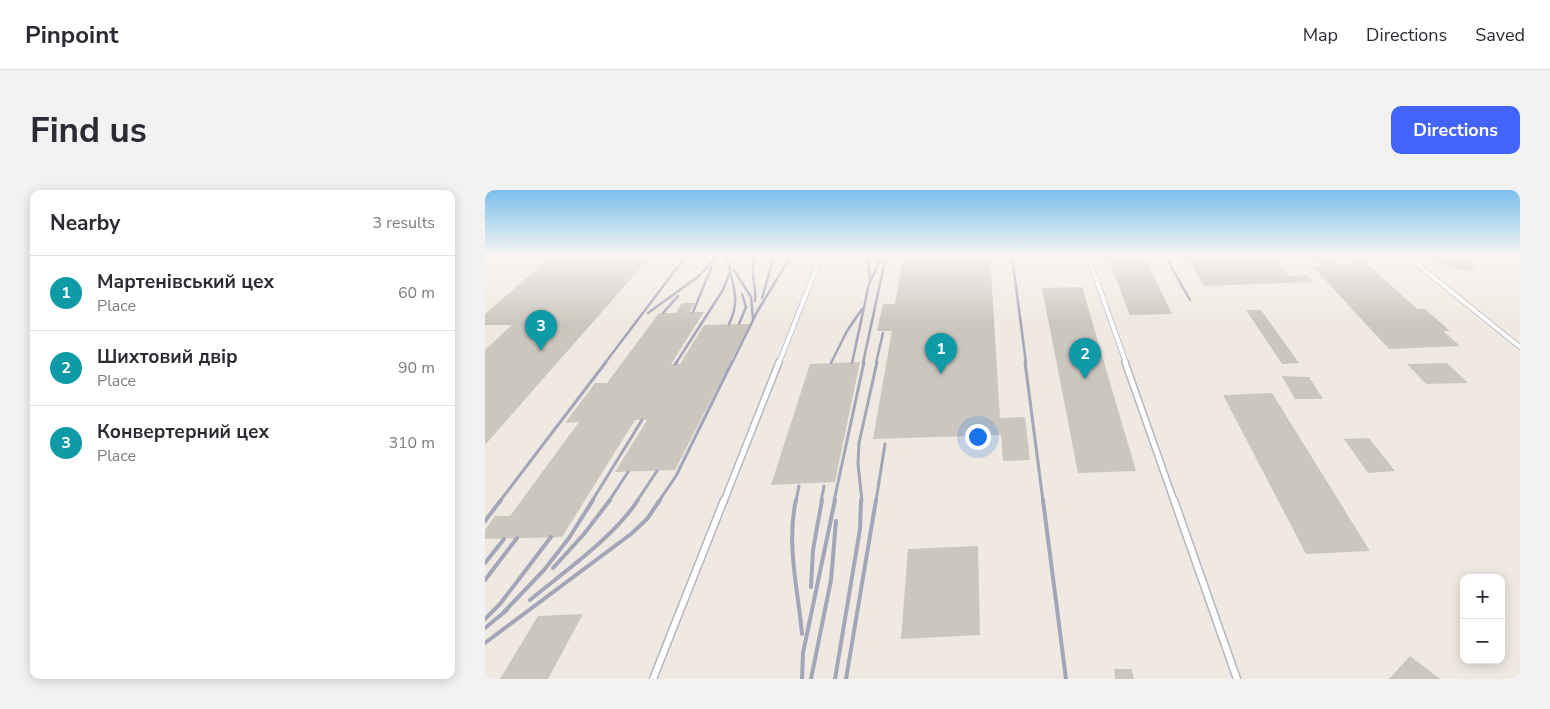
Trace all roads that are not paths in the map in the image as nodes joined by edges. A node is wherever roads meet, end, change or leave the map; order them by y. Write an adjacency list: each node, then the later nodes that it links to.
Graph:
1 (812, 279): 5 (lane)
2 (1096, 279): 6 (lane)
3 (1435, 279): 4 (lane)
4 (1520, 347)
5 (653, 679)
6 (1237, 679)

